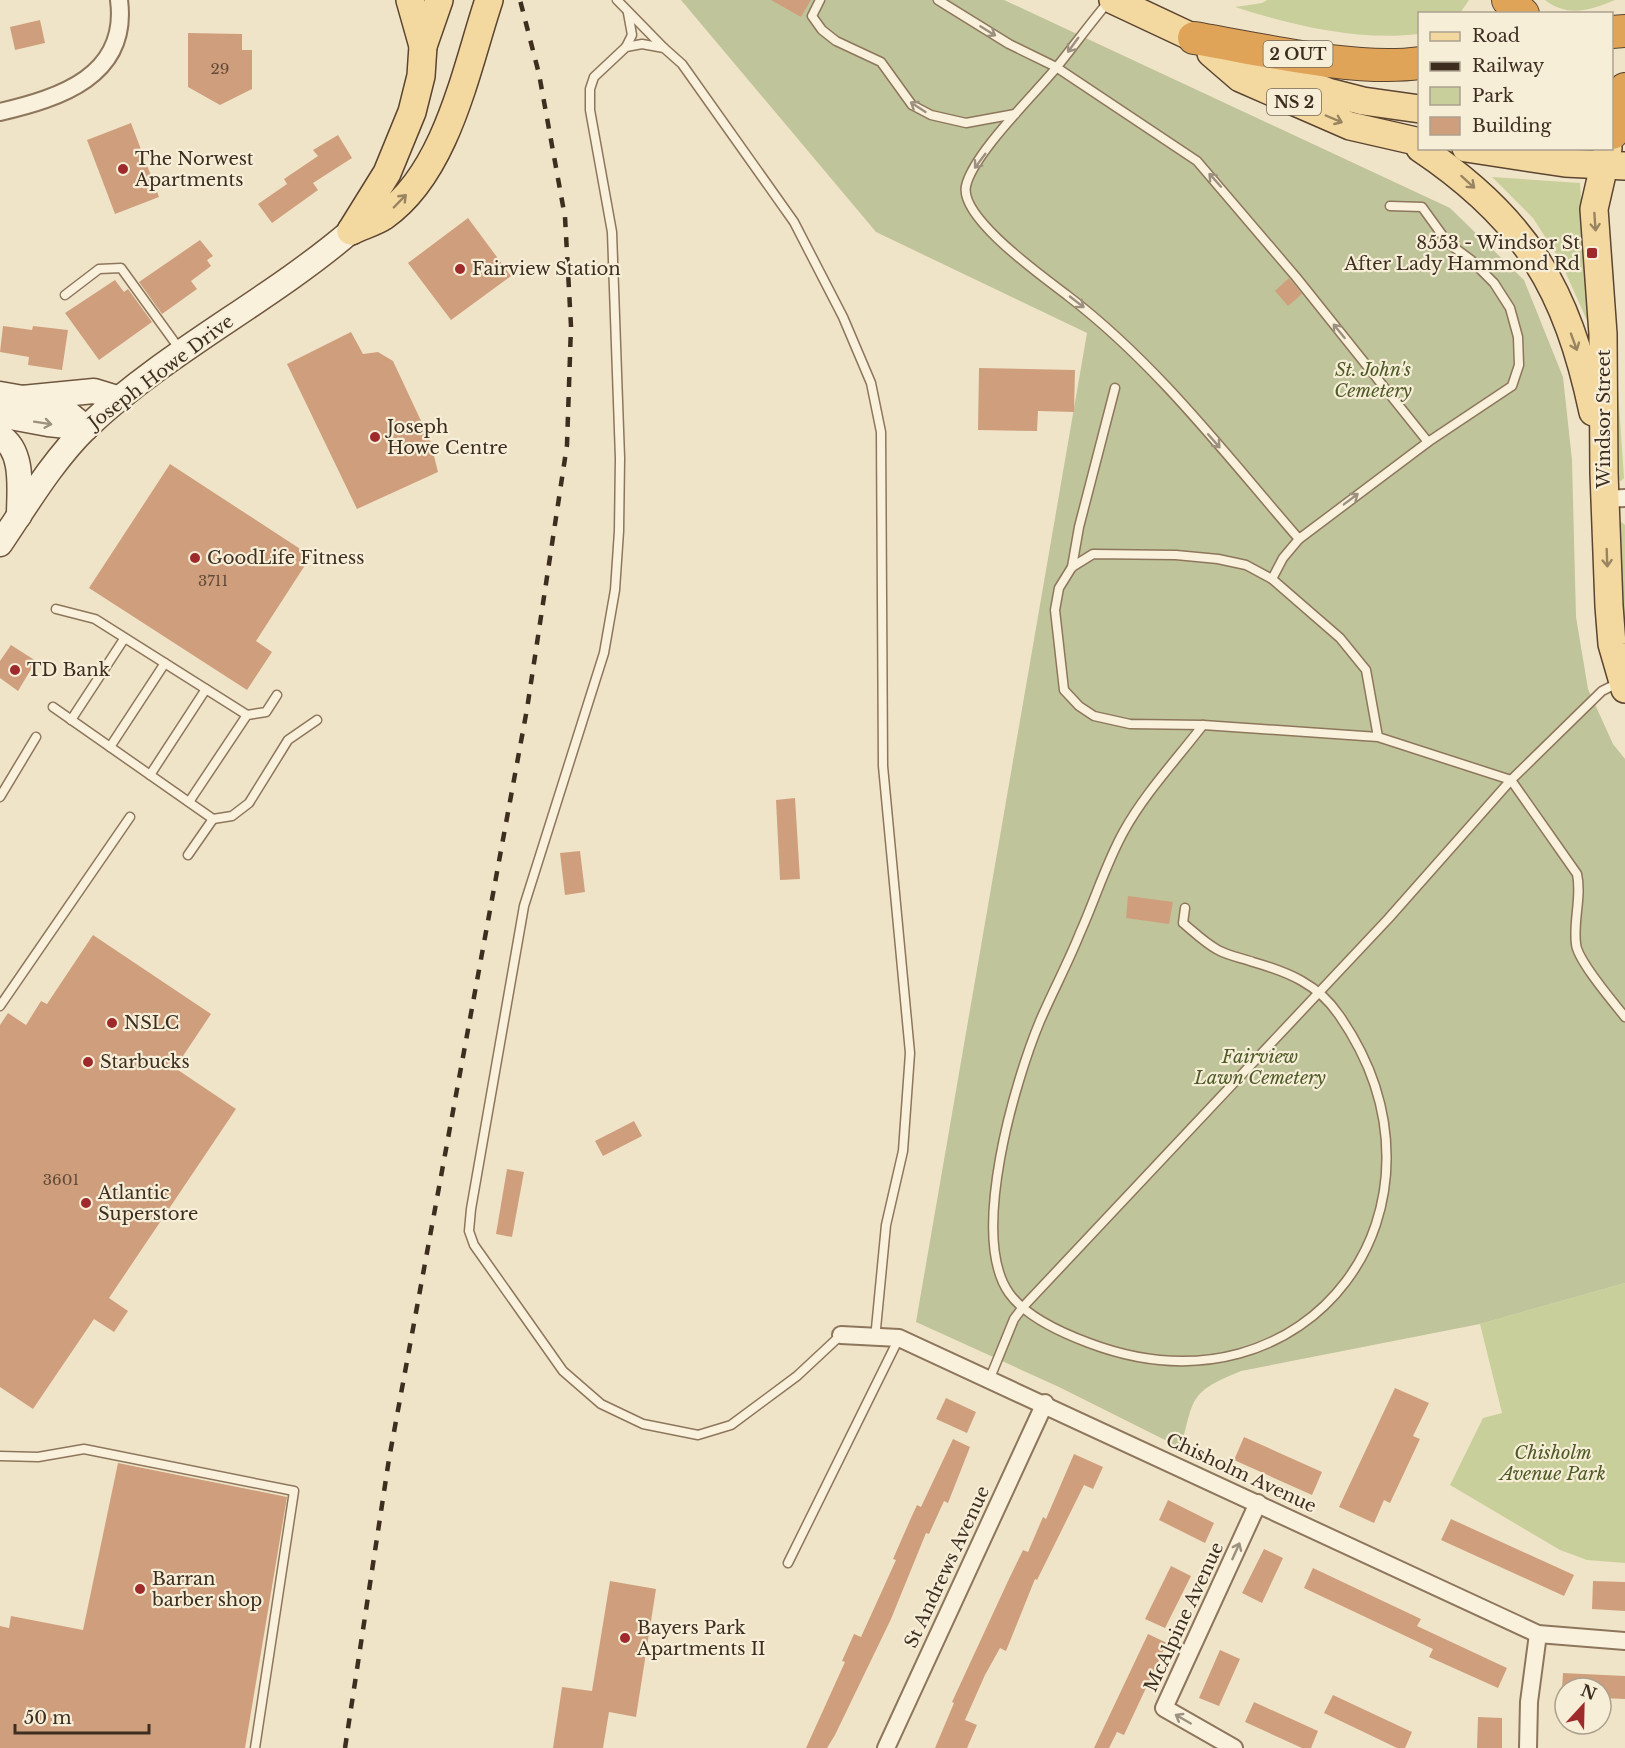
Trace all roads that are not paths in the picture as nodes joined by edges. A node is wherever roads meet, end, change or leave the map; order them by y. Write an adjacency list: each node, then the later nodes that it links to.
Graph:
1 (119, 0): 20 (street)
2 (410, 0): 13 (main road)
3 (439, 0): 13 (main road)
4 (489, 0): 28 (main road, one-way to 4)
5 (617, 0): 10 (lane)
6 (820, 0): 21 (lane, one-way to 6)
7 (938, 0): 17 (lane, one-way to 17)
8 (1111, 0): 12 (main road, NS 2); 17 (lane, one-way to 17)
9 (1508, 0): 11 (highway)
10 (627, 10): 14 (lane); 15 (lane)
11 (1521, 12)
12 (1194, 38): 16 (highway, 2 OUT); 19 (main road, NS 2); 23 (main road, NS 2, one-way to 23)
13 (423, 46): 28 (main road)
14 (626, 47): 15 (lane); 70 (lane)
15 (664, 48): 71 (lane)
16 (1418, 63)
17 (1056, 68): 21 (lane); 37 (lane, one-way to 17)
18 (1625, 89): 22 (highway)
19 (1418, 109)
20 (0, 112)
21 (1015, 114): 40 (lane, one-way to 40)
22 (1613, 131)
23 (1417, 144)
24 (1425, 150): 38 (main road, one-way to 38)
25 (1479, 150): 26 (main road)
26 (1612, 160): 38 (main road, Windsor Street, one-way to 38)
27 (1390, 206): 37 (lane)
28 (351, 231): 30 (main road, Joseph Howe Drive)
29 (64, 295): 30 (lane)
30 (182, 353): 33 (main road, Joseph Howe Drive)
31 (1115, 388): 42 (lane)
32 (11, 396): 33 (main road); 35 (main road)
33 (120, 399): 35 (main road, Joseph Howe Drive)
34 (0, 415): 35 (main road, one-way to 35)
35 (86, 428): 39 (main road, Joseph Howe Drive)
36 (0, 436): 39 (main road)
37 (1428, 442): 40 (lane, one-way to 37)
38 (1611, 490): 47 (main road, Windsor Street, one-way to 47)
39 (19, 516): 41 (main road, Joseph Howe Drive)
40 (1299, 539): 43 (lane)
41 (0, 544)
42 (1072, 567): 43 (lane); 54 (lane)
43 (1272, 579): 56 (lane)
44 (56, 609): 45 (lane)
45 (124, 639): 46 (lane); 52 (lane)
46 (165, 663): 48 (lane); 57 (lane)
47 (1624, 683): 59 (lane)
48 (206, 689): 51 (lane); 58 (lane)
49 (277, 696): 51 (lane)
50 (53, 707): 52 (lane)
51 (247, 715): 61 (lane)
52 (71, 720): 57 (lane)
53 (317, 720): 63 (lane)
54 (1203, 725): 56 (lane); 69 (lane)
55 (36, 737): 60 (lane)
56 (1378, 737): 59 (lane)
57 (110, 747): 58 (lane)
58 (150, 775): 61 (lane)
59 (1511, 780): 66 (lane); 68 (lane)
60 (0, 797)
61 (189, 802): 63 (lane)
62 (130, 817): 67 (lane)
63 (213, 819): 64 (lane)
64 (188, 855)
65 (1185, 908): 66 (lane)
66 (1319, 991): 69 (lane); 69 (lane)
67 (0, 1006)
68 (1625, 1017)
69 (1023, 1307): 73 (lane)
70 (841, 1335): 71 (street, Chisholm Avenue)
71 (875, 1338): 72 (street, Chisholm Avenue)
72 (899, 1338): 73 (street, Chisholm Avenue); 77 (lane)
73 (990, 1378): 74 (street, Chisholm Avenue)
74 (1045, 1403): 76 (street, Chisholm Avenue); 81 (street, St Andrews Avenue)
75 (0, 1456): 80 (lane)
76 (1258, 1503): 78 (street, Chisholm Avenue); 82 (street, McAlpine Avenue, one-way to 76)
77 (788, 1563)
78 (1538, 1634): 79 (street, Chisholm Avenue); 83 (street)
79 (1625, 1641)
80 (255, 1748)
81 (886, 1748)
82 (1234, 1748)
83 (1528, 1748)

